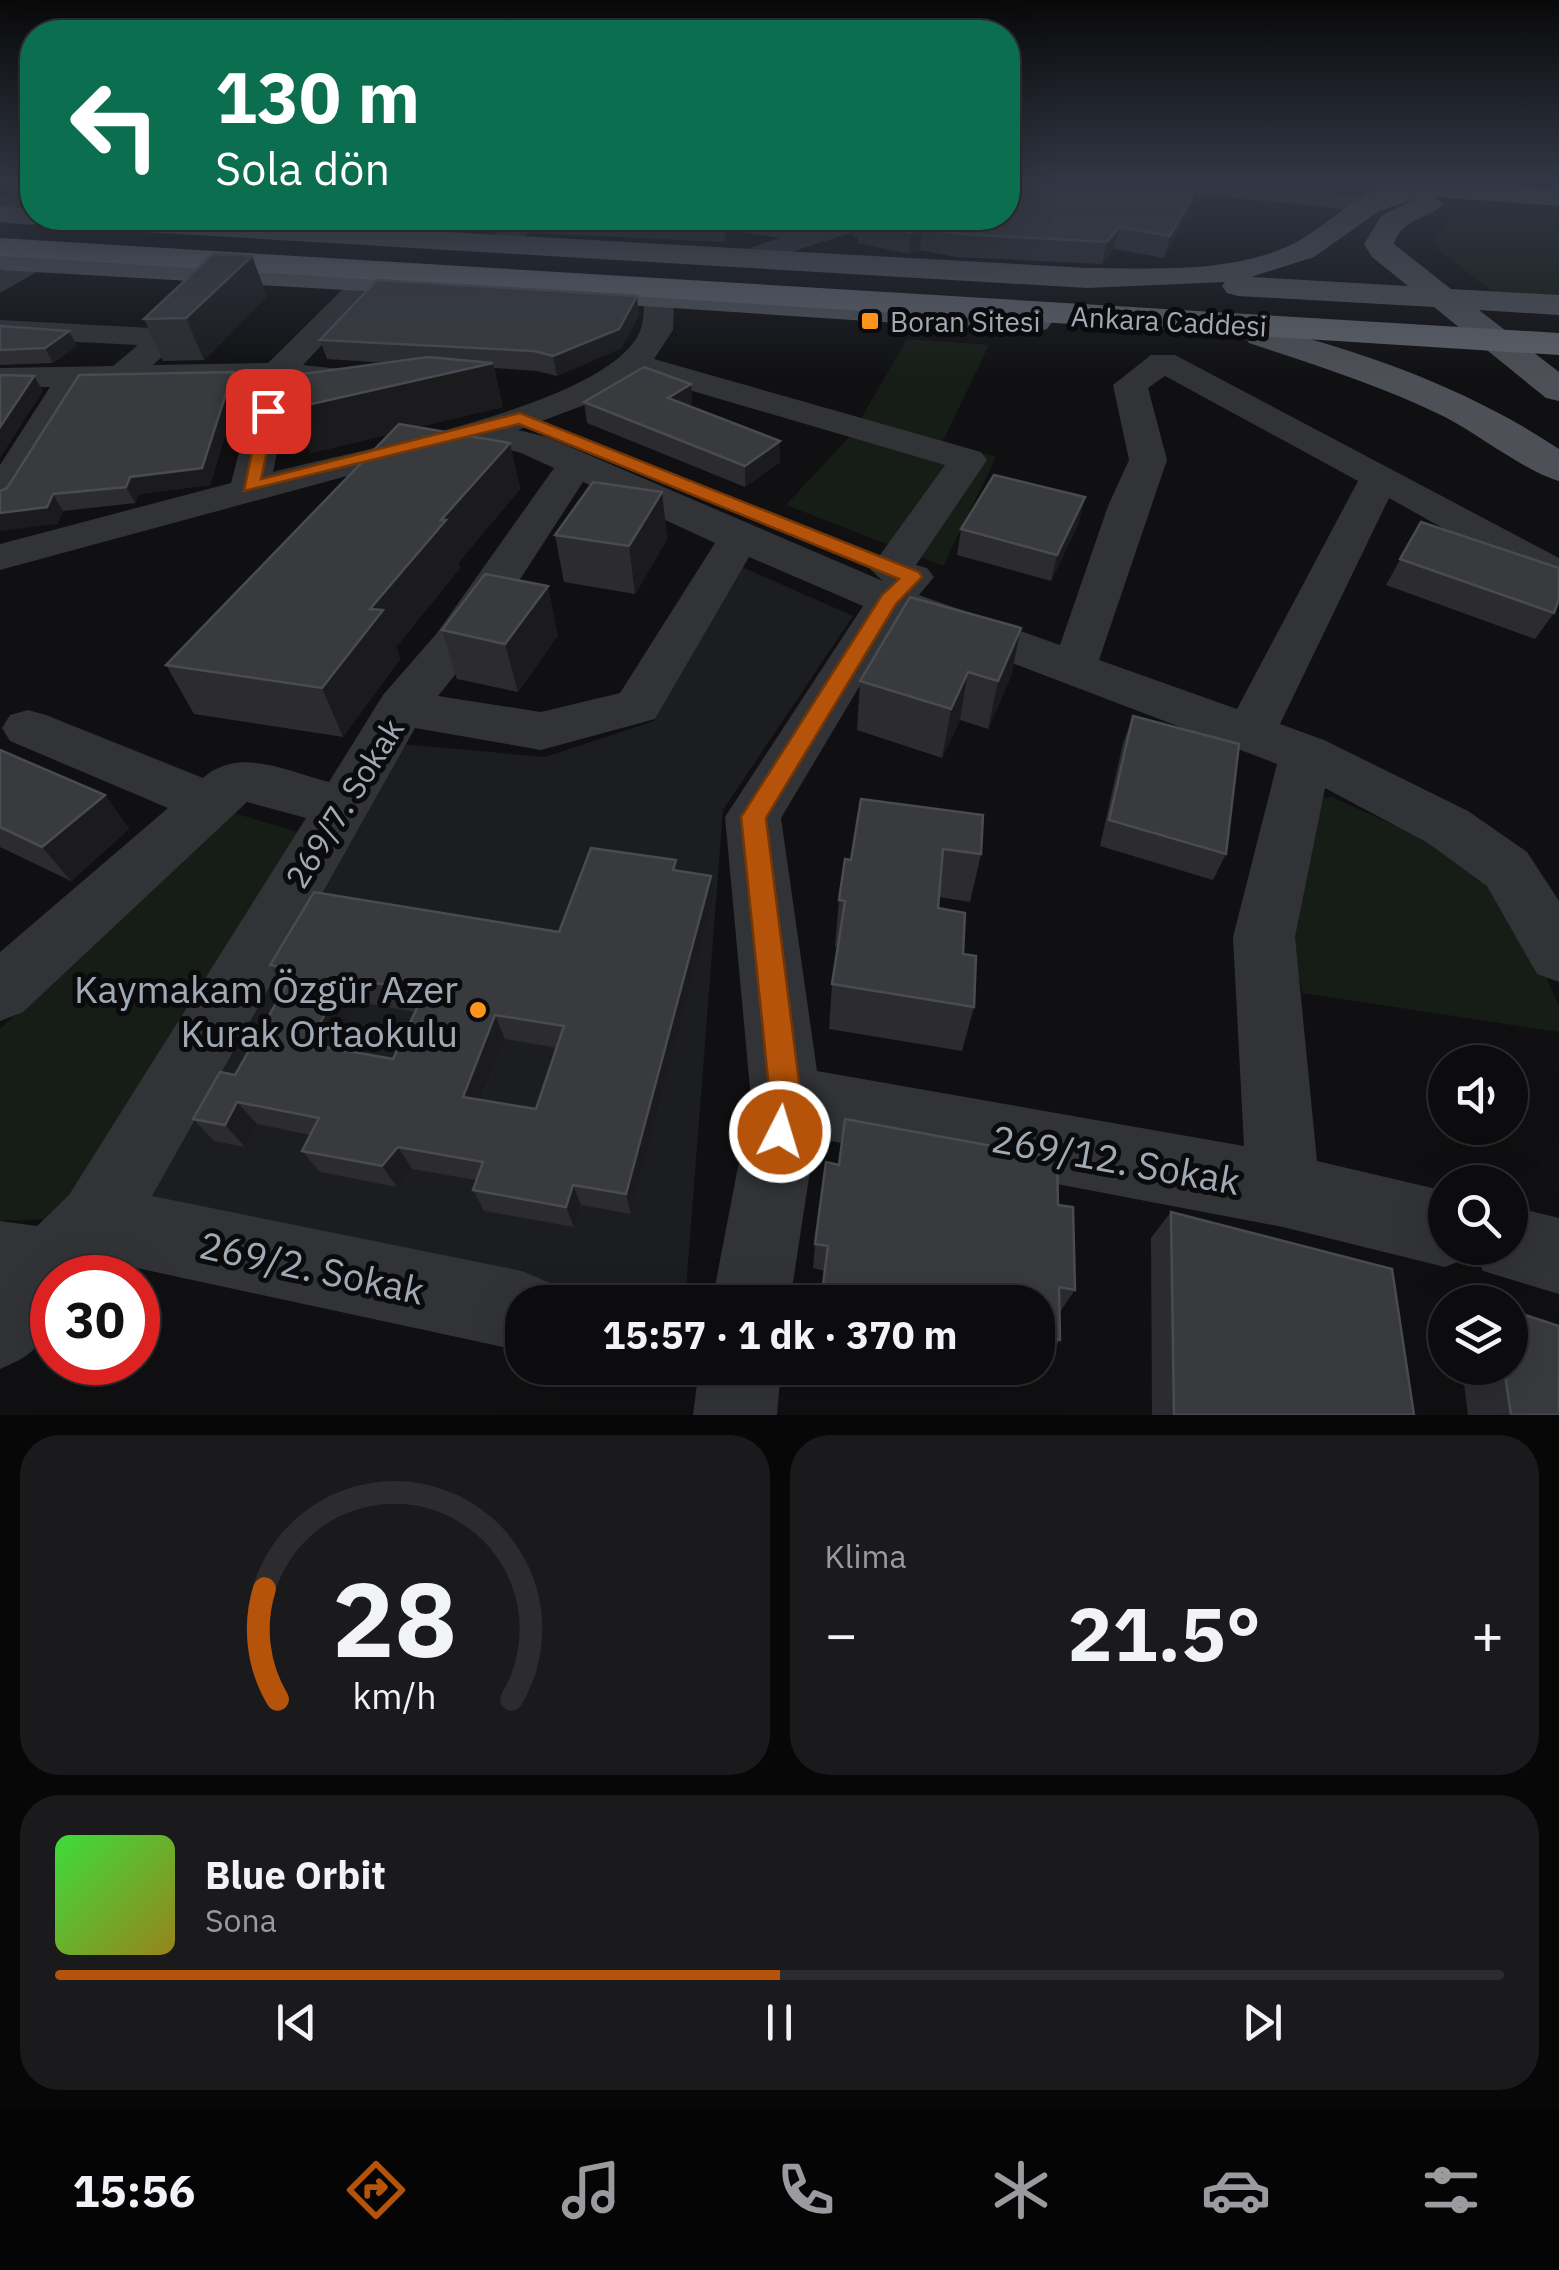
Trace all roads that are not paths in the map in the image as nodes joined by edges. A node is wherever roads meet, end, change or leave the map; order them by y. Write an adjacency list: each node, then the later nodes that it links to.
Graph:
1 (0, 247): 18 (highway, Ankara Caddesi)
2 (563, 247): 15 (highway, Ankara Caddesi)
3 (590, 247): 8 (main road)
4 (781, 247): 8 (street)
5 (1308, 247): 10 (main road)
6 (1382, 247): 26 (main road)
7 (1417, 247): 19 (main road)
8 (753, 256): 10 (main road)
9 (16, 262): 11 (main road); 12 (street)
10 (1087, 278): 14 (main road)
11 (368, 282): 13 (main road); 21 (street)
12 (0, 284)
13 (659, 298): 17 (main road); 20 (street)
14 (1559, 305)
15 (1559, 321)
16 (0, 329): 23 (street)
17 (1260, 336): 19 (main road); 29 (main road)
18 (1559, 344)
19 (1559, 355)
20 (632, 363): 27 (street); 36 (street)
21 (277, 373): 23 (street); 25 (street); 31 (street)
22 (0, 378): 24 (street)
23 (119, 378): 24 (street)
24 (72, 380): 32 (street)
25 (394, 383)
26 (1559, 390)
27 (497, 414): 28 (street); 31 (street); 36 (street)
28 (576, 464): 33 (street); 38 (street)
29 (1559, 468)
30 (1379, 479): 35 (street); 37 (street); 40 (street)
31 (250, 488): 34 (street)
32 (0, 495)
33 (739, 538): 36 (street); 38 (street, 269/7. Sokak)
34 (0, 556)
35 (1559, 576)
36 (898, 582): 37 (street); 40 (street); 45 (street)
37 (1082, 648): 40 (street)
38 (401, 708): 42 (street, 269/7. Sokak)
39 (28, 728): 41 (street)
40 (1282, 736): 43 (street); 46 (street)
41 (210, 803): 42 (street); 44 (street)
42 (340, 806): 49 (street, 269/7. Sokak)
43 (1552, 923)
44 (0, 992)
45 (786, 1098): 46 (street, 269/12. Sokak); 51 (street)
46 (1283, 1190): 47 (street, 269/12. Sokak)
47 (1428, 1225)
48 (1528, 1248): 50 (street)
49 (49, 1249): 52 (street, 269/2. Sokak); 53 (street, 269/7. Sokak)
50 (1559, 1256)
51 (754, 1285)
52 (505, 1309)
53 (0, 1329)
54 (738, 1385): 55 (street)
55 (734, 1415)

